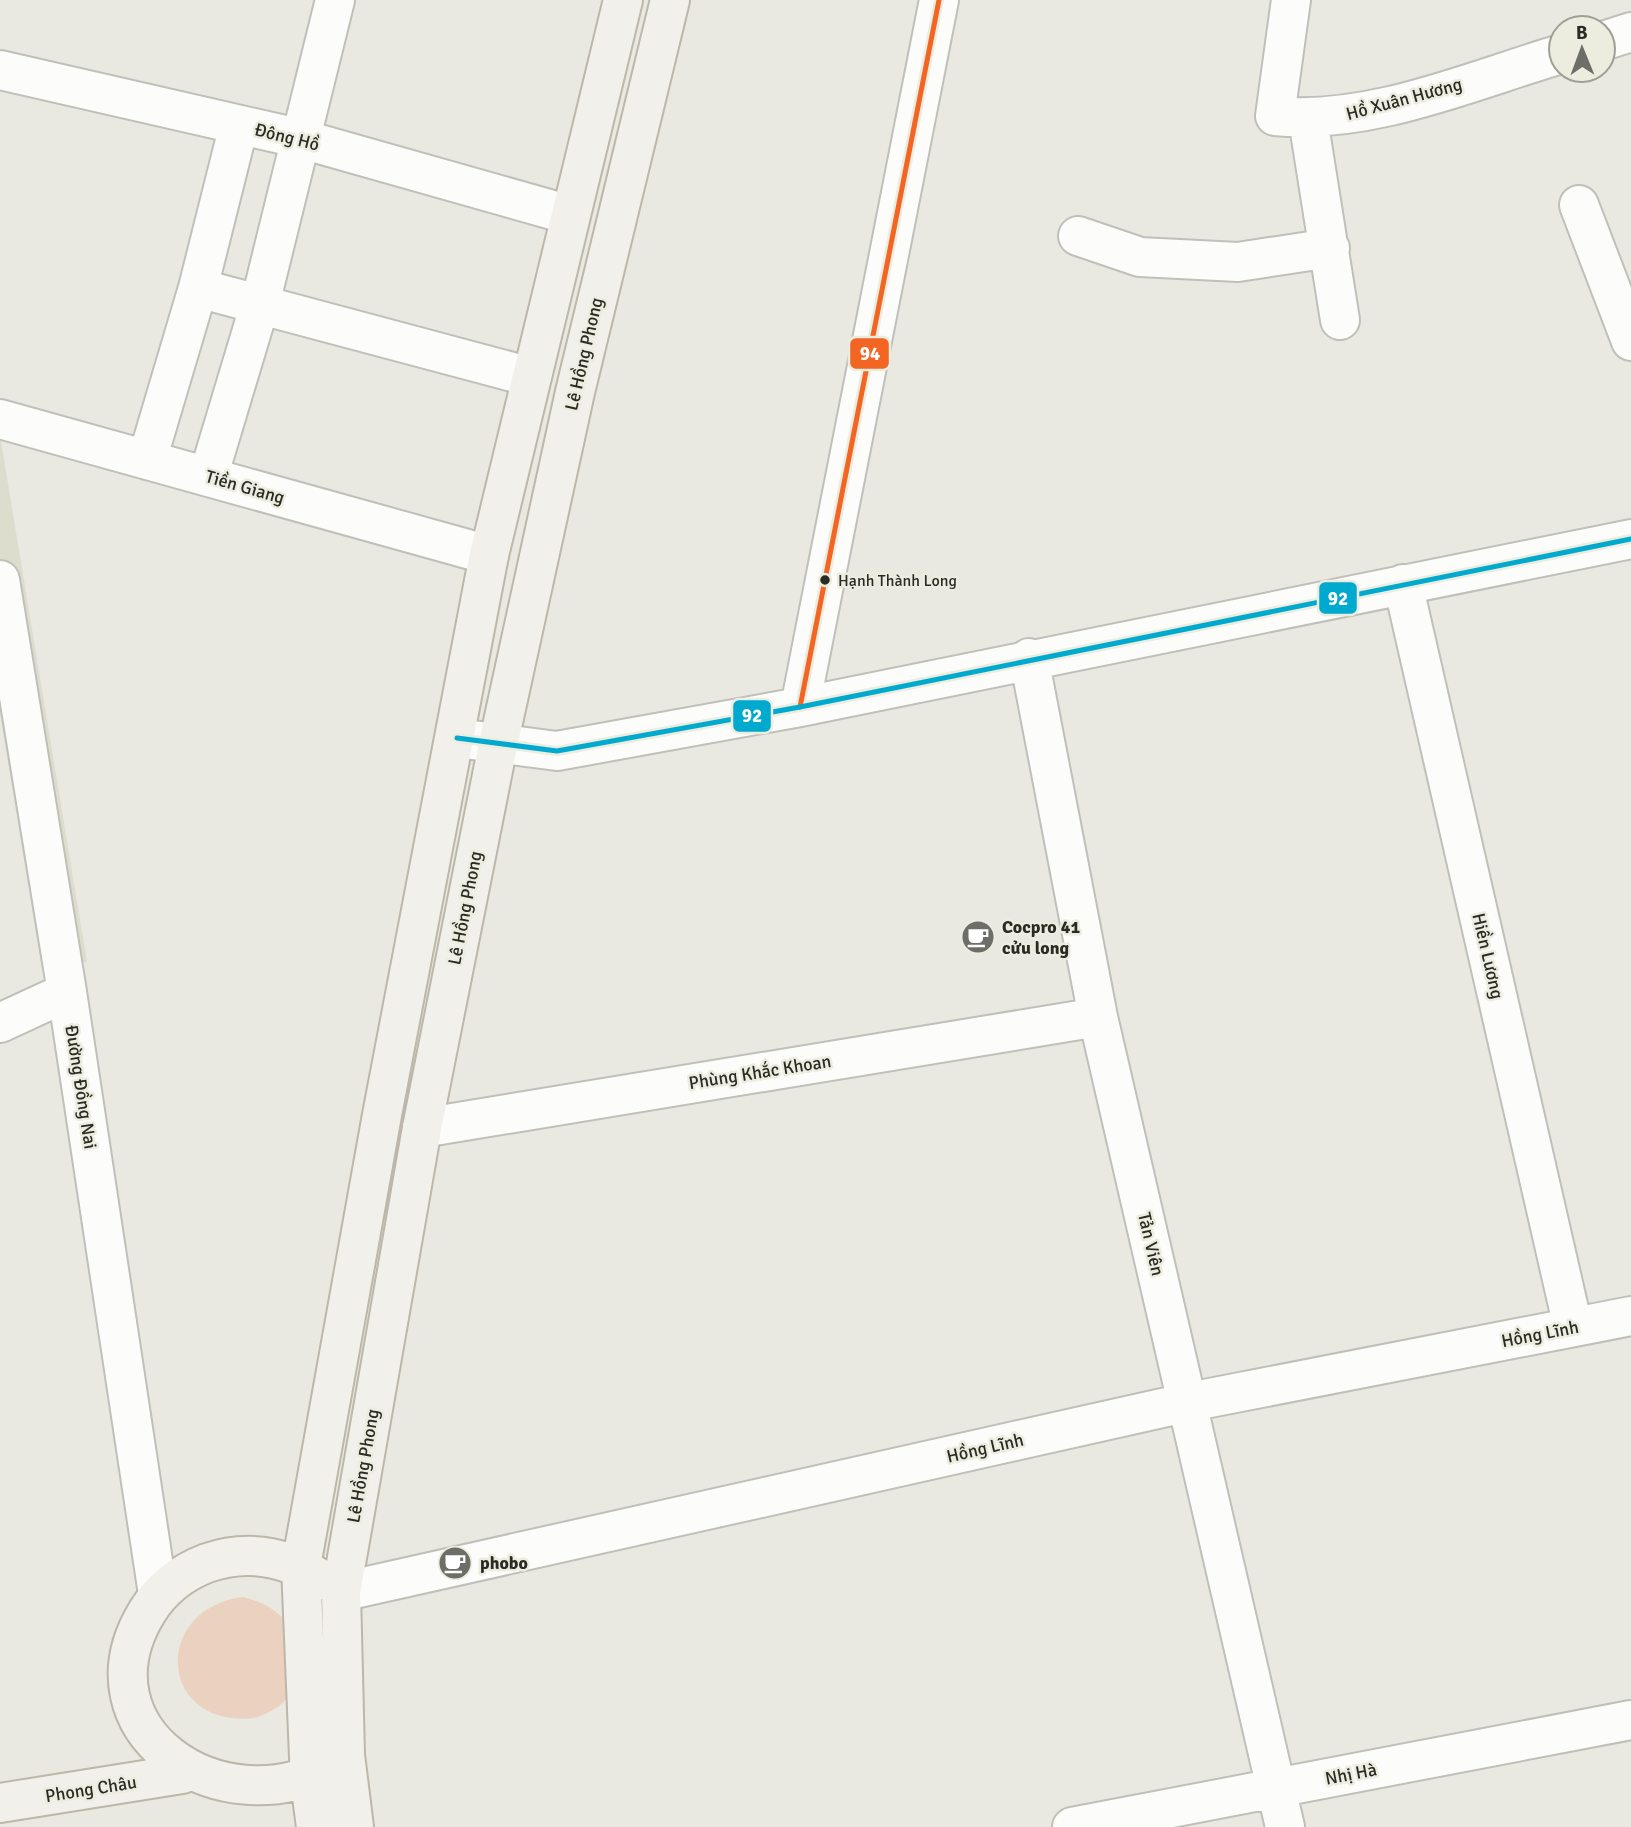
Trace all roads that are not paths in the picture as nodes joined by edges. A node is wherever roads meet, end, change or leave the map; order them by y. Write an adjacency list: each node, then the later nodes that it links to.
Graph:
1 (335, 0): 10 (street)
2 (624, 0): 12 (main road)
3 (670, 0): 30 (main road, Lê Hồng Phong)
4 (939, 0): 28 (street)
5 (1291, 0): 8 (street, Hồ Xuân Hương)
6 (1547, 58): 8 (street, Hồ Xuân Hương)
7 (0, 70): 9 (street, Đông Hồ)
8 (1308, 119): 14 (street)
9 (239, 125): 10 (street, Đông Hồ); 15 (street)
10 (298, 138): 12 (street, Đông Hồ); 16 (street)
11 (1579, 205): 18 (street)
12 (570, 215): 19 (main road)
13 (1078, 236): 14 (street)
14 (1330, 248): 17 (street)
15 (198, 288): 16 (street); 21 (street)
16 (260, 304): 19 (street); 22 (street)
17 (1340, 320)
18 (1631, 341)
19 (531, 377): 24 (main road)
20 (0, 419): 21 (street, Tiền Giang)
21 (146, 460): 22 (street, Tiền Giang)
22 (208, 477): 24 (street, Tiền Giang)
23 (1631, 539): 26 (street)
24 (489, 555): 29 (main road)
25 (0, 580): 31 (street, Đường Đồng Nai)
26 (1403, 584): 27 (street); 36 (street, Hiền Lương)
27 (1029, 659): 28 (street); 32 (street, Tản Viên)
28 (800, 707): 30 (street)
29 (457, 738): 30 (street); 38 (main road)
30 (498, 745): 34 (main road, Lê Hồng Phong)
31 (67, 992): 33 (street); 40 (street, Đường Đồng Nai)
32 (1098, 1017): 34 (street, Phùng Khắc Khoan); 37 (street, Tản Viên)
33 (0, 1023)
34 (422, 1128): 39 (main road, Lê Hồng Phong)
35 (1631, 1316): 36 (street, Hồng Lĩnh)
36 (1573, 1327): 37 (street, Hồng Lĩnh)
37 (1189, 1402): 39 (street, Hồng Lĩnh); 45 (street, Tản Viên)
38 (301, 1566): 39 (main road); 40 (main road); 44 (main road)
39 (341, 1592): 42 (main road, Lê Hồng Phong)
40 (158, 1594): 43 (main road)
41 (1631, 1720): 45 (street, Nhị Hà)
42 (345, 1755): 44 (main road); 48 (main road, Lê Hồng Phong)
43 (182, 1774): 44 (main road); 46 (main road, Phong Châu)
44 (310, 1781): 47 (main road)
45 (1278, 1789): 49 (street, Nhị Hà); 50 (street, Tản Viên)
46 (0, 1803)
47 (316, 1827)
48 (354, 1827)
49 (1072, 1827)
50 (1285, 1827)

